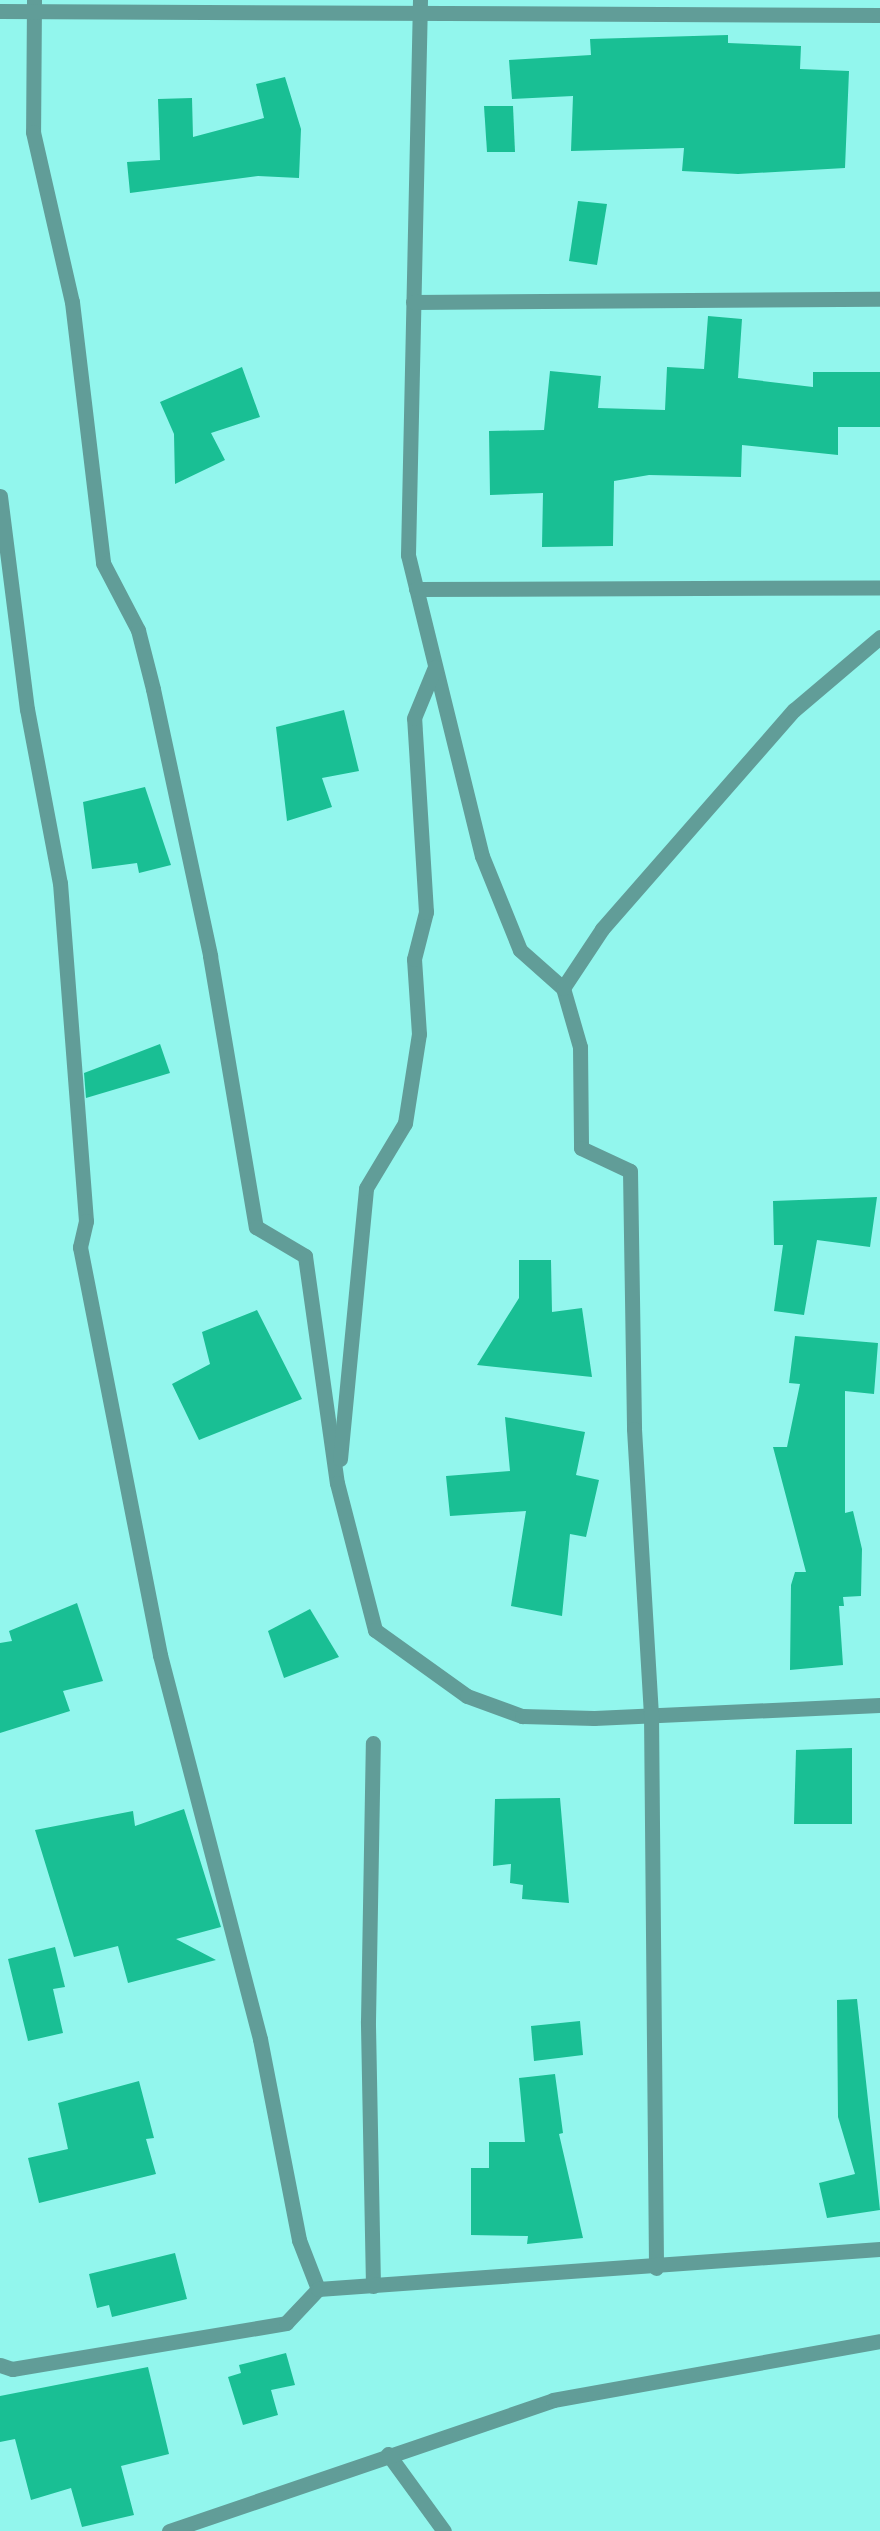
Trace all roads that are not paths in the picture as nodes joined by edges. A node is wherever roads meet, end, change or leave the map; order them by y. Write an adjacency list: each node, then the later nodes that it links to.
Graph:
1 (34, 6): 2 (street); 3 (street); 13 (street)
2 (421, 7): 4 (street); 6 (street)
3 (0, 11)
4 (880, 15)
5 (880, 300): 6 (street)
6 (413, 302): 9 (street)
7 (0, 496): 20 (street)
8 (880, 587): 9 (street)
9 (416, 589): 11 (street)
10 (880, 637): 12 (street)
11 (435, 667): 12 (street); 13 (street)
12 (562, 988): 15 (street)
13 (337, 1483): 15 (street)
14 (880, 1705): 15 (street)
15 (651, 1713): 18 (street)
16 (373, 1743): 19 (street)
17 (880, 2249): 18 (street)
18 (656, 2268): 19 (street)
19 (373, 2286): 20 (street)
20 (318, 2289): 22 (street)
21 (880, 2341): 23 (street)
22 (0, 2365)
23 (388, 2454): 24 (street); 25 (street)
24 (169, 2531)
25 (444, 2531)

